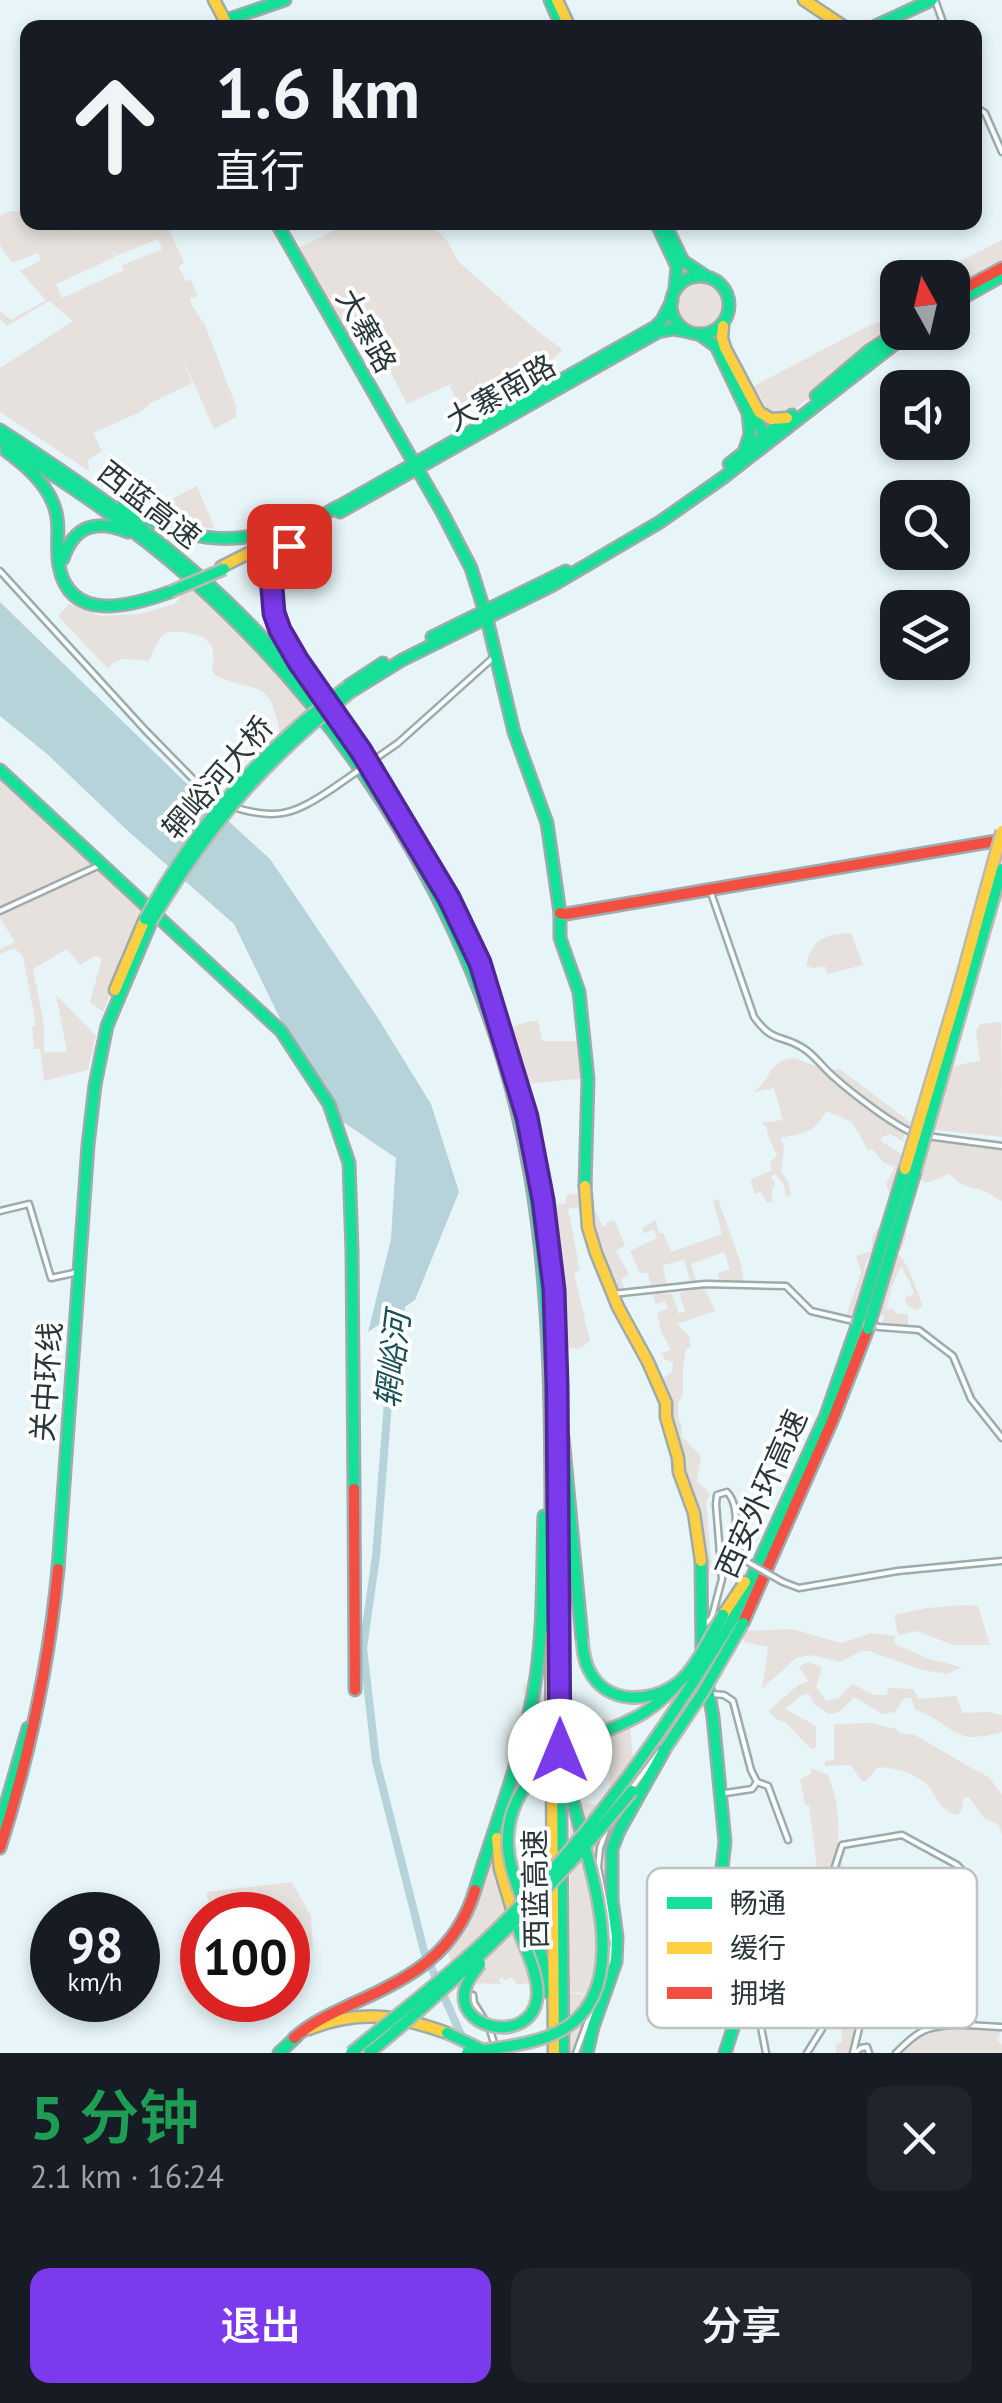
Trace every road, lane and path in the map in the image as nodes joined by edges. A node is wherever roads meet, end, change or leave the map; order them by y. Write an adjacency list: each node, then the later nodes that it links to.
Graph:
1 (285, 0): 4 (main road)
2 (804, 0): 5 (main road)
3 (933, 0): 6 (main road)
4 (237, 20)
5 (834, 20)
6 (889, 20)
7 (982, 112): 8 (street)
8 (1002, 152)
9 (281, 230): 29 (main road, 大寨路)
10 (660, 230): 17 (main road)
11 (668, 230): 14 (main road)
12 (1002, 268): 15 (main road)
13 (1002, 276): 16 (main road)
14 (712, 279): 17 (main road); 18 (main road)
15 (970, 285)
16 (970, 294)
17 (673, 296): 19 (main road); 29 (main road, 大寨南路)
18 (724, 321): 19 (main road); 22 (main road)
19 (694, 333): 22 (main road); 29 (main road, 大寨南路)
20 (880, 344): 23 (main road)
21 (884, 350): 25 (main road)
22 (753, 413): 23 (main road); 25 (main road); 27 (main road)
23 (788, 418): 25 (main road)
24 (0, 430): 28 (main road, 西蓝高速)
25 (766, 438): 27 (main road); 34 (main road)
26 (0, 443): 31 (main road, 西蓝高速); 33 (main road)
27 (743, 453): 34 (main road)
28 (42, 457): 30 (main road); 37 (main road, 西蓝高速)
29 (415, 467): 30 (main road, 大寨南路); 34 (main road, 大寨路)
30 (313, 524): 33 (main road, bridge); 37 (main road)
31 (173, 564): 33 (main road); 52 (main road, 西蓝高速)
32 (0, 571): 35 (street, bridge)
33 (169, 591)
34 (486, 615): 35 (main road, 大寨路); 45 (main road, 辋峪河大桥, bridge)
35 (496, 655): 44 (main road, 大寨路)
36 (0, 770): 40 (main road)
37 (391, 804): 52 (main road, 西蓝高速)
38 (1002, 831): 47 (main road, 西安外环高速, bridge)
39 (1002, 840): 42 (main road)
40 (101, 865): 43 (street); 60 (main road)
41 (1002, 869): 47 (main road, 西安外环高速, bridge)
42 (710, 890): 44 (main road); 46 (street)
43 (0, 910)
44 (560, 913): 50 (main road, 大寨路)
45 (148, 921): 49 (main road, 关中环线); 68 (main road, 关中环线)
46 (1002, 1146)
47 (910, 1170): 51 (main road, 西安外环高速)
48 (0, 1211): 49 (street)
49 (74, 1273): 66 (main road, 关中环线)
50 (612, 1294): 53 (street); 56 (main road, 大寨路)
51 (863, 1324): 55 (main road, 西安外环高速); 55 (main road, 西安外环高速)
52 (553, 1382): 57 (main road, 西蓝高速); 59 (main road, bridge)
53 (1002, 1438)
54 (1002, 1560): 56 (street, bridge)
55 (733, 1619): 59 (main road, bridge); 62 (main road, 西安外环高速, bridge); 84 (main road, 西安外环高速, bridge)
56 (702, 1628): 61 (main road, 大寨路)
57 (550, 1641): 58 (main road, 西蓝高速); 65 (main road)
58 (555, 1679): 81 (main road, 西蓝高速); 86 (main road, bridge); 89 (main road, 西蓝高速)
59 (682, 1679): 81 (main road, bridge)
60 (355, 1690)
61 (709, 1694): 63 (street); 64 (main road, 大寨路); 90 (street)
62 (665, 1749): 72 (main road, 西安外环高速, bridge); 91 (main road)
63 (757, 1782): 64 (street); 67 (street)
64 (719, 1794): 69 (main road, 大寨路)
65 (501, 1810): 72 (main road, bridge); 82 (main road)
66 (0, 1825)
67 (788, 1840)
68 (0, 1848)
69 (722, 1868)
70 (835, 1868): 71 (street)
71 (960, 1868)
72 (535, 1905): 85 (main road, 西安外环高速, bridge)
73 (473, 1995): 87 (street)
74 (977, 2027): 75 (street)
75 (1002, 2027)
76 (733, 2028): 92 (main road, 大寨路)
77 (761, 2028): 93 (street)
78 (859, 2028): 95 (street)
79 (930, 2028): 97 (street)
80 (822, 2029): 94 (street)
81 (553, 2035): 88 (main road, 西蓝高速)
82 (294, 2038): 83 (main road); 87 (main road, bridge)
83 (280, 2053)
84 (350, 2053)
85 (369, 2053)
86 (467, 2053)
87 (494, 2053)
88 (554, 2053)
89 (563, 2053)
90 (576, 2053)
91 (587, 2053)
92 (725, 2053)
93 (766, 2053)
94 (807, 2053)
95 (854, 2053): 96 (street)
96 (869, 2053)
97 (896, 2053)

